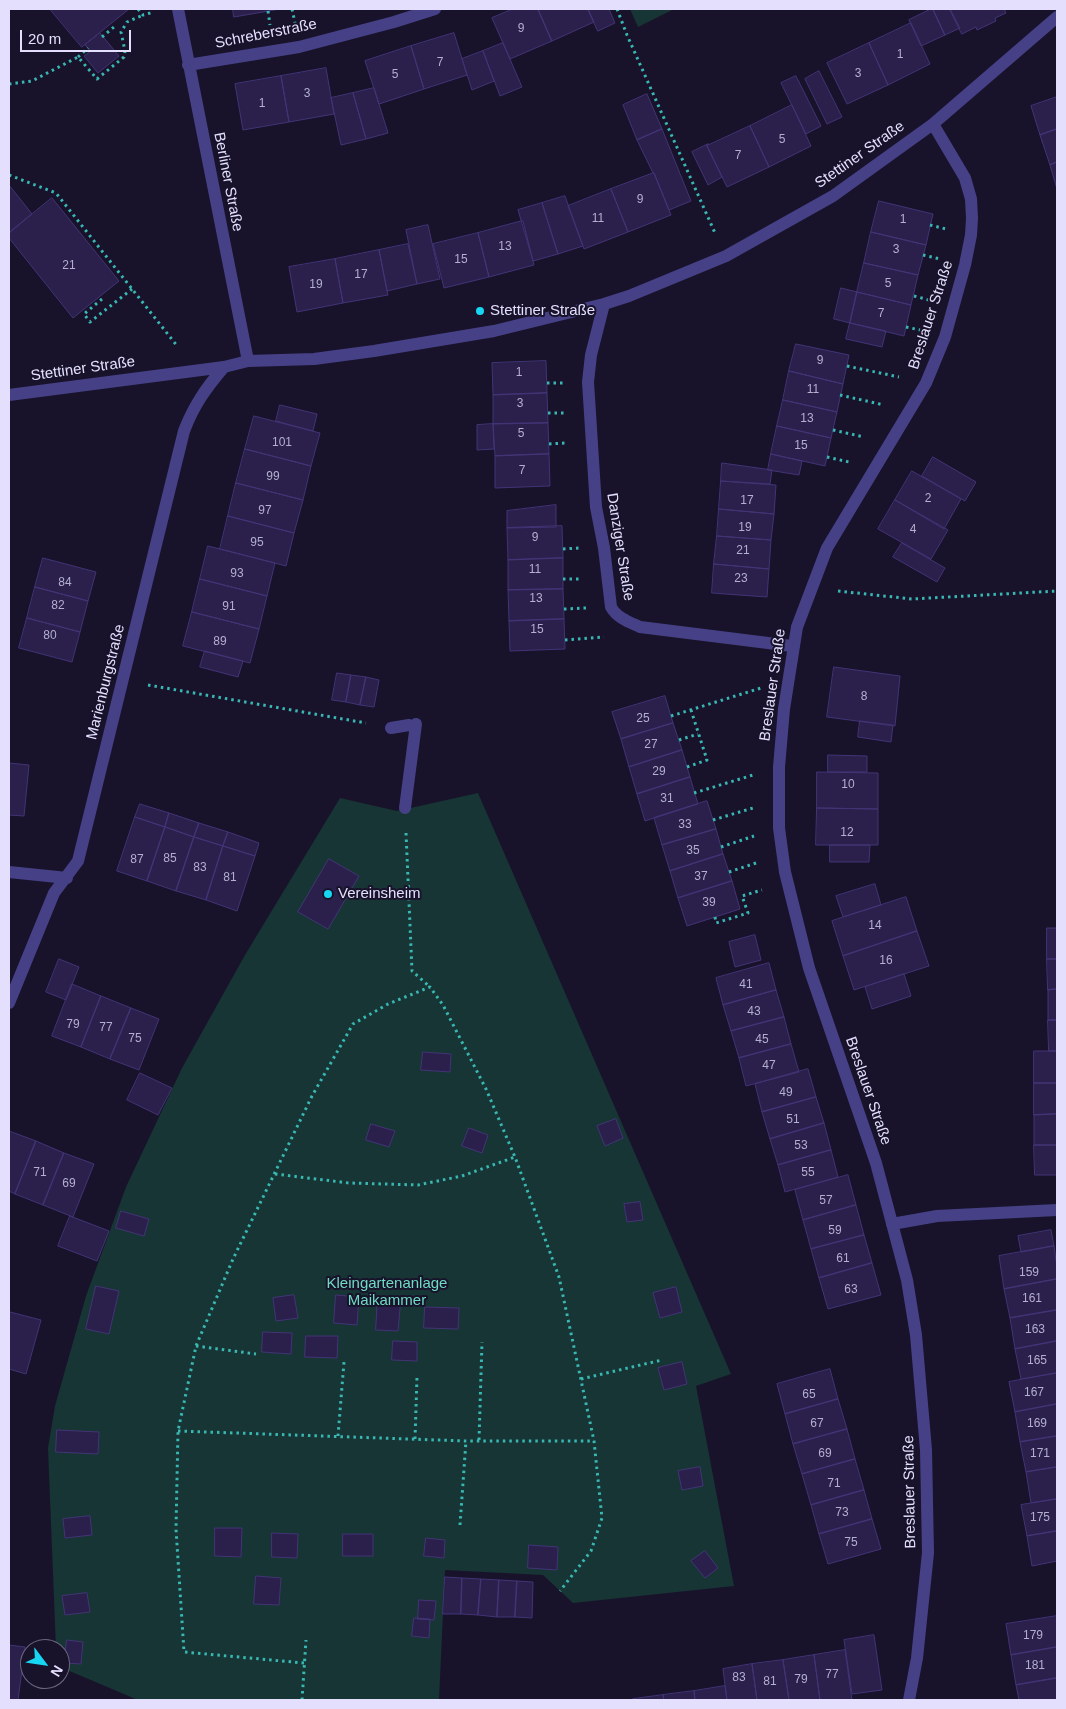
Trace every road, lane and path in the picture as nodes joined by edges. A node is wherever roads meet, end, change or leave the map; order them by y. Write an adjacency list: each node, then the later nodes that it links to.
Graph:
1 (178, 9): 10 (street, Berliner Straße)
2 (435, 9): 10 (street, Schreberstraße)
3 (617, 9): 19 (path)
4 (143, 15): 9 (path)
5 (1057, 17): 12 (street, Stettiner Straße)
6 (114, 27): 7 (path)
7 (102, 37)
8 (88, 48): 9 (path)
9 (78, 57): 11 (path)
10 (188, 65): 28 (street, Berliner Straße)
11 (9, 84)
12 (933, 124): 19 (street, Stettiner Straße); 32 (street, Breslauer Straße)
13 (9, 175): 16 (path)
14 (930, 225): 15 (path)
15 (947, 229)
16 (90, 236): 17 (path); 21 (path)
17 (84, 239)
18 (923, 255): 20 (path)
19 (726, 256): 25 (street, Stettiner Straße)
20 (941, 259)
21 (132, 289): 23 (path); 31 (path)
22 (914, 296): 24 (path)
23 (102, 299)
24 (931, 300)
25 (604, 304): 28 (street, Stettiner Straße); 42 (street, Danziger Straße)
26 (906, 327): 27 (path)
27 (924, 331)
28 (248, 361): 30 (street, Stettiner Straße)
29 (847, 366): 32 (path)
30 (224, 367): 31 (street, Stettiner Straße); 44 (street, Marienburgstraße)
31 (196, 370): 33 (street, Stettiner Straße)
32 (926, 383): 40 (street, Breslauer Straße)
33 (9, 395)
34 (840, 395): 35 (path)
35 (854, 398)
36 (833, 430): 37 (path)
37 (848, 433)
38 (827, 457): 39 (path)
39 (843, 460)
40 (813, 582): 41 (path); 42 (street, Breslauer Straße)
41 (1057, 591)
42 (792, 646): 43 (street, Breslauer Straße)
43 (788, 679): 45 (path); 51 (street, Breslauer Straße)
44 (123, 680): 47 (path); 59 (street, Marienburgstraße)
45 (691, 710): 46 (path); 48 (path)
46 (671, 716)
47 (391, 728): 54 (street)
48 (698, 734): 49 (path); 50 (path)
49 (678, 740)
50 (686, 767)
51 (779, 767): 52 (path); 53 (street, Breslauer Straße)
52 (694, 793)
53 (779, 800): 55 (path); 56 (street, Breslauer Straße)
54 (405, 808): 62 (path)
55 (713, 820)
56 (779, 828): 57 (path); 60 (street, Breslauer Straße)
57 (721, 847)
58 (9, 872): 59 (street)
59 (67, 878): 63 (street, Marienburgstraße)
60 (788, 882): 61 (path); 67 (street, Breslauer Straße)
61 (715, 917)
62 (430, 987): 64 (path); 65 (path)
63 (9, 1003)
64 (515, 1157): 65 (path); 74 (path)
65 (275, 1174): 69 (path)
66 (1057, 1210): 67 (street)
67 (892, 1224): 86 (street, Breslauer Straße)
68 (482, 1342): 78 (path)
69 (196, 1346): 70 (path); 75 (path)
70 (256, 1354)
71 (662, 1360): 74 (path)
72 (344, 1362): 76 (path)
73 (417, 1377): 77 (path)
74 (581, 1379): 80 (path)
75 (178, 1431): 76 (path); 84 (path)
76 (338, 1436): 77 (path)
77 (415, 1439): 79 (path)
78 (479, 1440): 79 (path); 80 (path)
79 (466, 1441): 81 (path)
80 (594, 1441): 82 (path)
81 (460, 1525)
82 (560, 1591)
83 (306, 1640): 84 (path)
84 (304, 1664): 85 (path)
85 (302, 1700)
86 (909, 1700)

